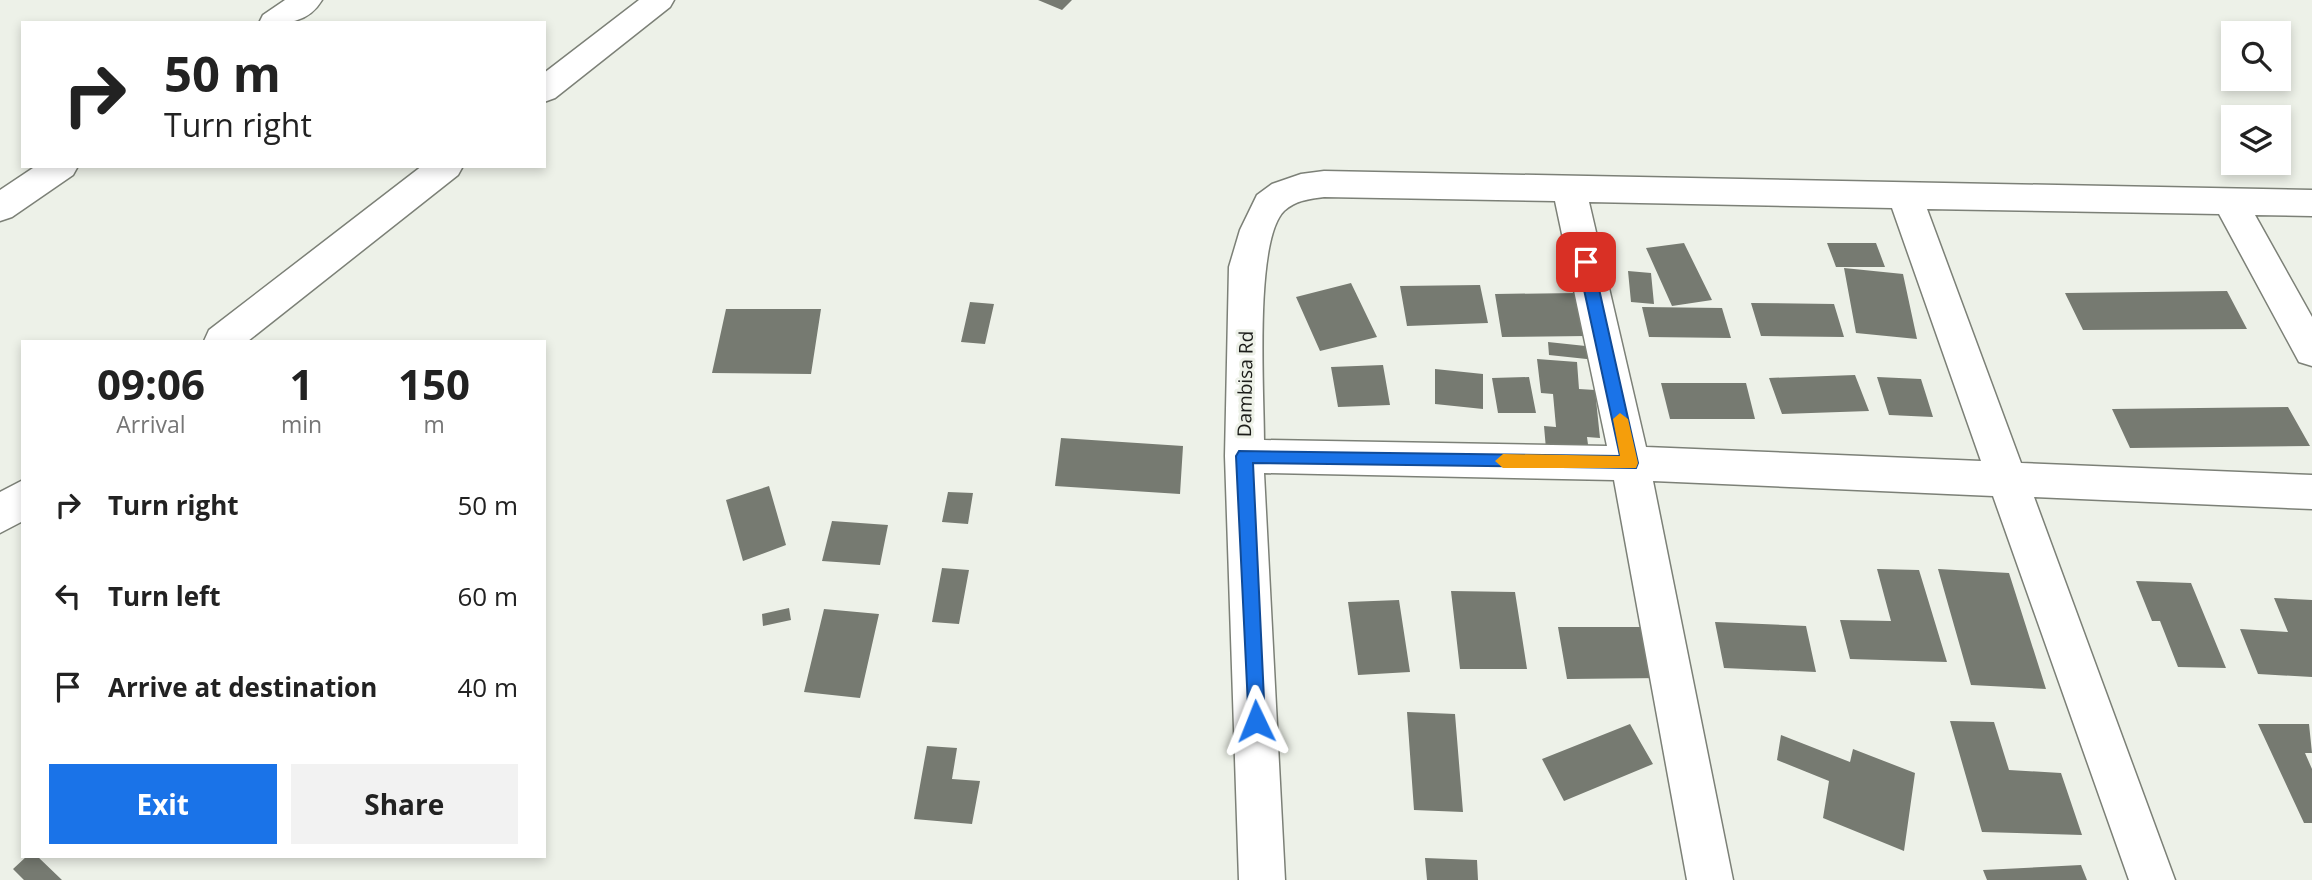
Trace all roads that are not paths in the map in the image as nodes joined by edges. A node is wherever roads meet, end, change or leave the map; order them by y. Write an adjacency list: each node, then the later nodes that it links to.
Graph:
1 (307, 0): 3 (street)
2 (659, 0): 4 (street)
3 (277, 21)
4 (546, 88)
5 (58, 168): 11 (street)
6 (443, 168): 12 (street)
7 (1569, 187): 8 (street); 14 (street, Dambisa Rd); 15 (street)
8 (1905, 196): 10 (street); 16 (street)
9 (2312, 203): 10 (street)
10 (2231, 204): 13 (street)
11 (0, 208)
12 (223, 340)
13 (2312, 351)
14 (1244, 456): 15 (street); 20 (street, Dambisa Rd)
15 (1630, 463): 16 (street); 21 (street)
16 (2007, 480): 17 (street); 22 (street)
17 (2312, 492)
18 (21, 499): 19 (street)
19 (0, 515)
20 (1262, 880)
21 (1710, 880)
22 (2152, 880)

